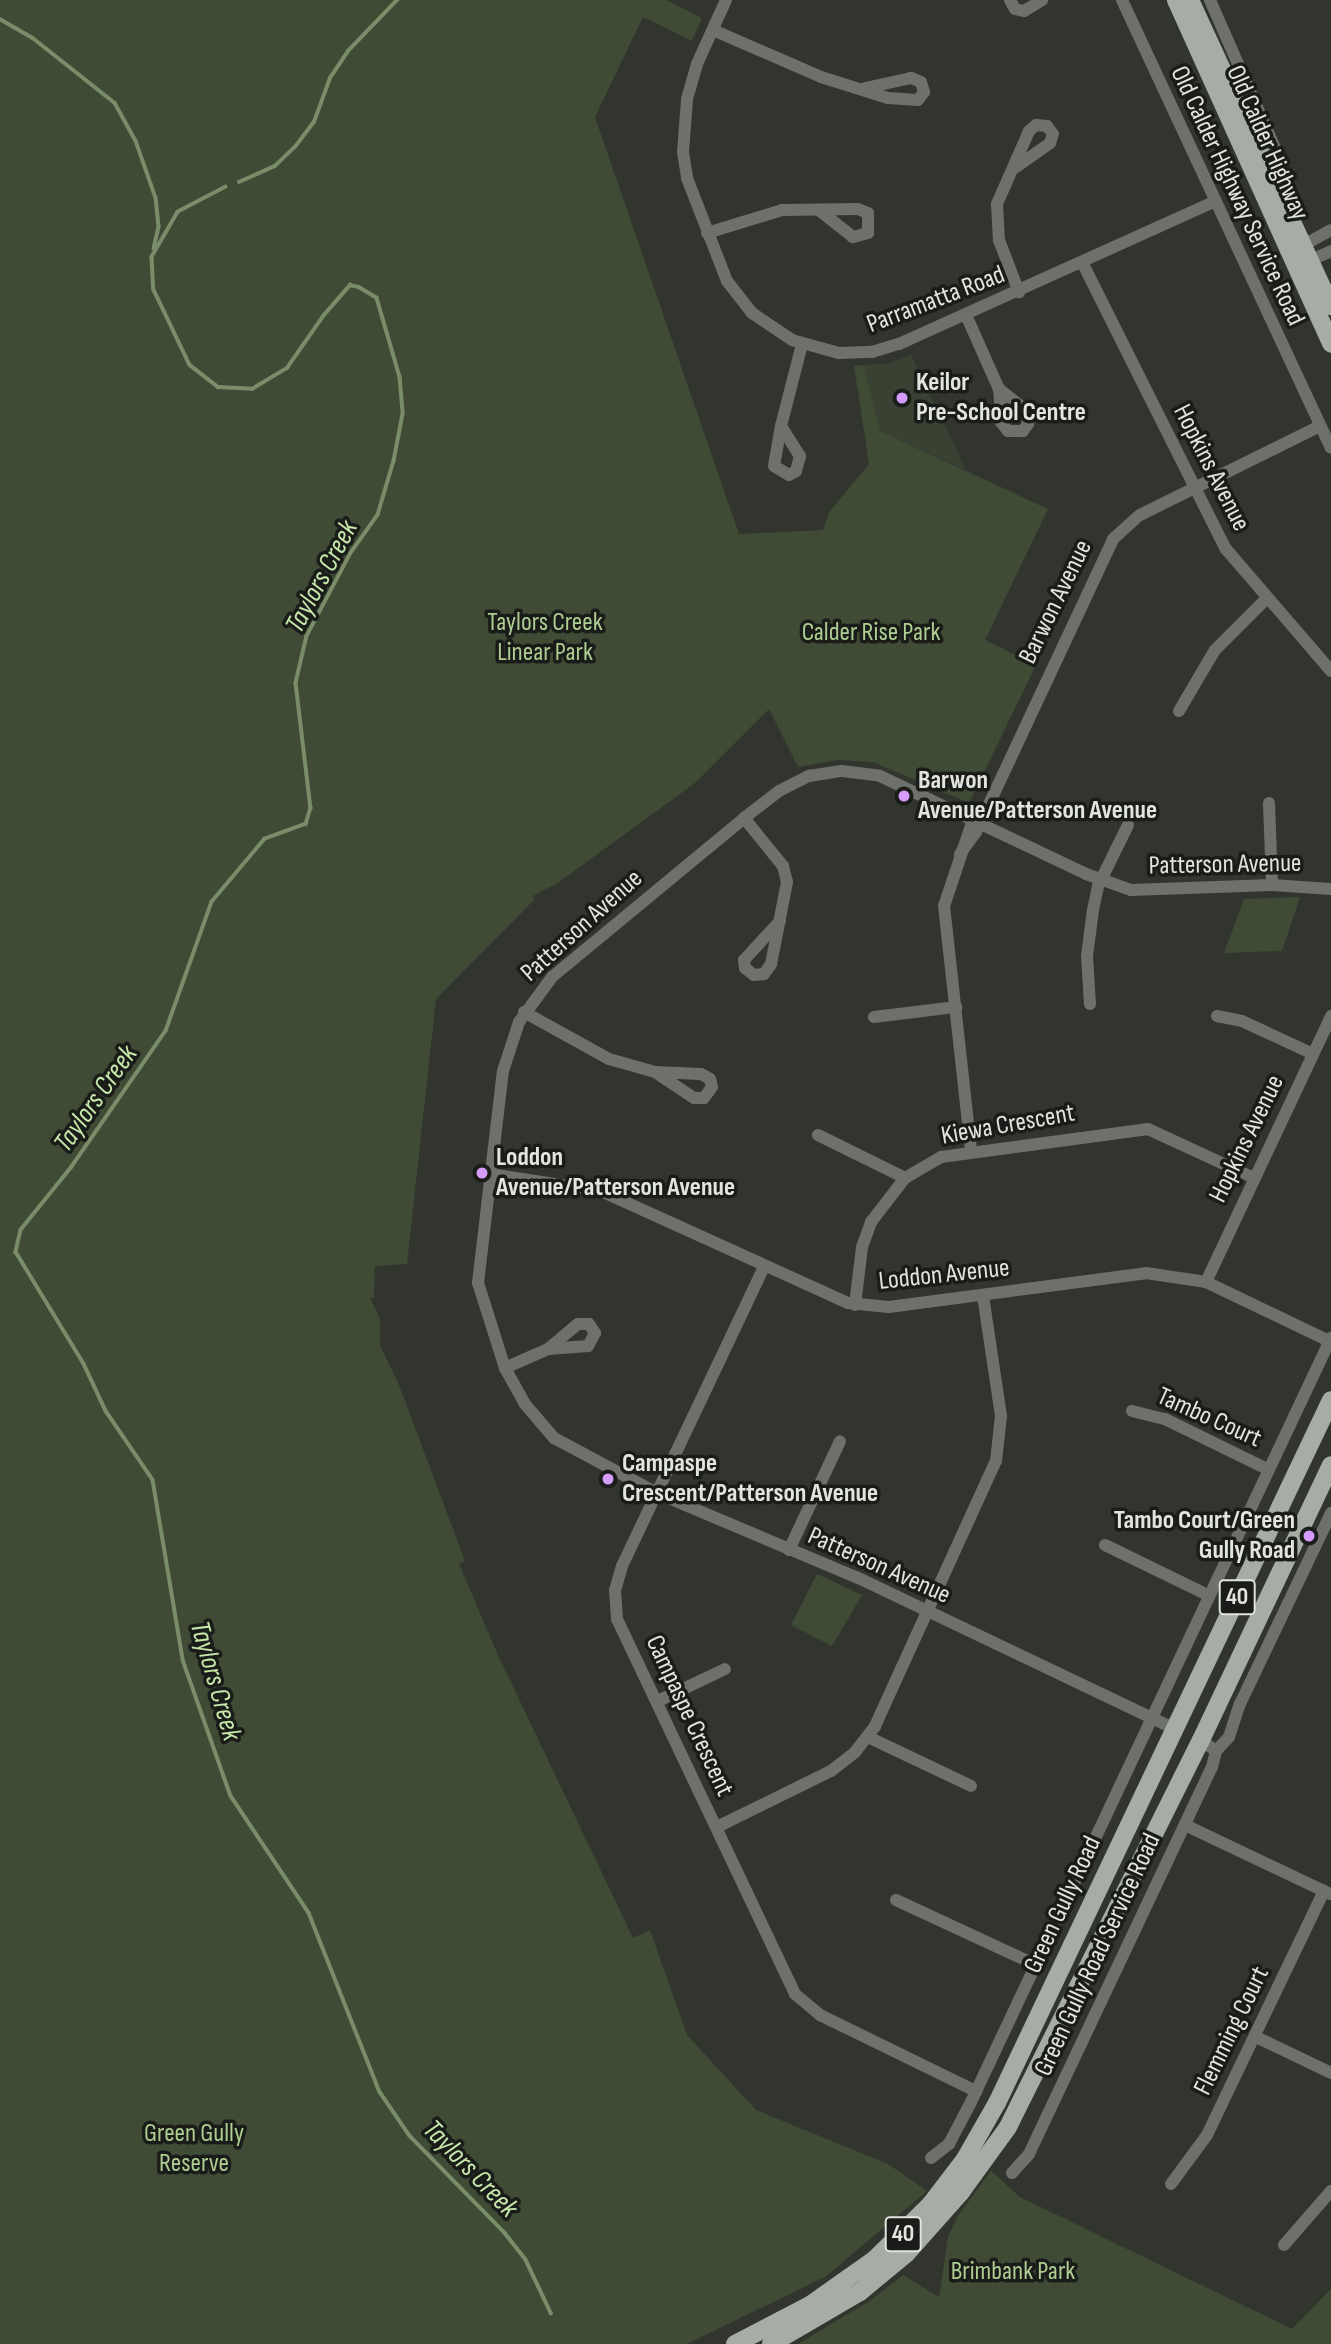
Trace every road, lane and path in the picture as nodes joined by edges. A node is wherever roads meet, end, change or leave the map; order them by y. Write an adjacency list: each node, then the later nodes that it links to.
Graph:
1 (726, 0): 8 (street, Parramatta Road)
2 (1010, 0): 3 (street)
3 (1042, 0)
4 (1122, 0): 12 (street, Old Calder Highway Service Road)
5 (1176, 0): 17 (main road, Old Calder Highway)
6 (1190, 0): 17 (main road, Old Calder Highway)
7 (1210, 0): 10 (street, Old Calder Highway Service Road)
8 (713, 30): 9 (street); 15 (street, Parramatta Road)
9 (865, 88)
10 (1279, 155)
11 (1016, 167): 19 (street)
12 (1214, 202): 18 (street, Parramatta Road); 26 (street, Old Calder Highway Service Road)
13 (820, 211): 15 (street)
14 (1331, 230): 17 (street)
15 (708, 233): 22 (street, Parramatta Road)
16 (1331, 251): 17 (street)
17 (1300, 256): 20 (main road, Old Calder Highway); 23 (main road, Old Calder Highway)
18 (1083, 264): 19 (street, Parramatta Road); 28 (street, Hopkins Avenue)
19 (1019, 292): 21 (street, Parramatta Road)
20 (1331, 306)
21 (966, 316): 22 (street, Parramatta Road); 24 (street)
22 (803, 344): 25 (street)
23 (1331, 344)
24 (999, 389)
25 (781, 426)
26 (1320, 426): 27 (street, Old Calder Highway Service Road); 28 (street, Barwon Avenue)
27 (1331, 448)
28 (1195, 487): 29 (street, Hopkins Avenue); 34 (street, Barwon Avenue)
29 (1268, 598): 30 (street, Hopkins Avenue); 31 (street)
30 (1331, 670)
31 (1179, 710)
32 (1269, 803): 37 (street)
33 (744, 818): 34 (street, Patterson Avenue); 39 (street); 42 (street, Patterson Avenue)
34 (976, 820): 36 (street, Patterson Avenue); 41 (street, Barwon Avenue)
35 (1128, 825): 36 (street)
36 (1101, 880): 37 (street, Patterson Avenue); 40 (street)
37 (1272, 885): 38 (street, Patterson Avenue)
38 (1331, 889)
39 (779, 920)
40 (1090, 1004)
41 (956, 1007): 45 (street); 49 (street, Barwon Avenue)
42 (524, 1012): 47 (street); 50 (street, Patterson Avenue)
43 (1217, 1016): 46 (street)
44 (1331, 1016): 46 (street, Hopkins Avenue)
45 (874, 1017)
46 (1313, 1054): 52 (street, Hopkins Avenue)
47 (656, 1072)
48 (818, 1135): 51 (street)
49 (971, 1150): 51 (street, Kiewa Crescent); 52 (street, Kiewa Crescent)
50 (489, 1174): 53 (street, Loddon Avenue); 59 (street, Patterson Avenue)
51 (905, 1178): 56 (street, Kiewa Crescent)
52 (1254, 1178): 54 (street, Hopkins Avenue)
53 (764, 1267): 56 (street, Loddon Avenue); 65 (street, Campaspe Crescent)
54 (1206, 1282): 55 (street, Loddon Avenue); 57 (street, Loddon Avenue)
55 (983, 1295): 56 (street, Loddon Avenue); 70 (street)
56 (855, 1305)
57 (1331, 1340): 64 (street, Green Gully Road Service Road)
58 (548, 1349): 59 (street)
59 (505, 1368): 65 (street, Patterson Avenue)
60 (1331, 1399): 74 (main road, Green Gully Road / 40)
61 (1132, 1411): 64 (street, Tambo Court)
62 (840, 1441): 68 (street)
63 (1331, 1465): 76 (main road, Green Gully Road / 40)
64 (1267, 1469): 69 (street, Green Gully Road Service Road)
65 (657, 1493): 68 (street, Patterson Avenue); 72 (street, Campaspe Crescent)
66 (1331, 1513): 77 (street, Green Gully Road Service Road)
67 (1105, 1545): 69 (street)
68 (789, 1550): 70 (street, Patterson Avenue)
69 (1208, 1595): 73 (street, Green Gully Road Service Road)
70 (928, 1612): 73 (street, Patterson Avenue); 75 (street)
71 (725, 1669): 72 (street)
72 (658, 1701): 80 (street, Campaspe Crescent)
73 (1153, 1718): 74 (street, Patterson Avenue); 83 (street, Green Gully Road Service Road)
74 (1175, 1729): 76 (main road); 92 (main road, Green Gully Road / 40)
75 (868, 1737): 78 (street); 80 (street)
76 (1200, 1740): 77 (street); 93 (main road, Green Gully Road / 40)
77 (1216, 1751): 79 (street, Green Gully Road Service Road)
78 (971, 1786)
79 (1185, 1825): 81 (street); 88 (street, Green Gully Road Service Road)
80 (717, 1827): 86 (street, Campaspe Crescent)
81 (1328, 1892): 84 (street, Flemming Court)
82 (896, 1900): 83 (street)
83 (1036, 1965): 86 (street, Green Gully Road Service Road)
84 (1256, 2037): 85 (street); 89 (street, Flemming Court)
85 (1331, 2073)
86 (976, 2091): 87 (street, Green Gully Road Service Road)
87 (931, 2158)
88 (1012, 2173)
89 (1171, 2184)
90 (1331, 2191): 91 (street)
91 (1284, 2245)
92 (734, 2344)
93 (771, 2344)

